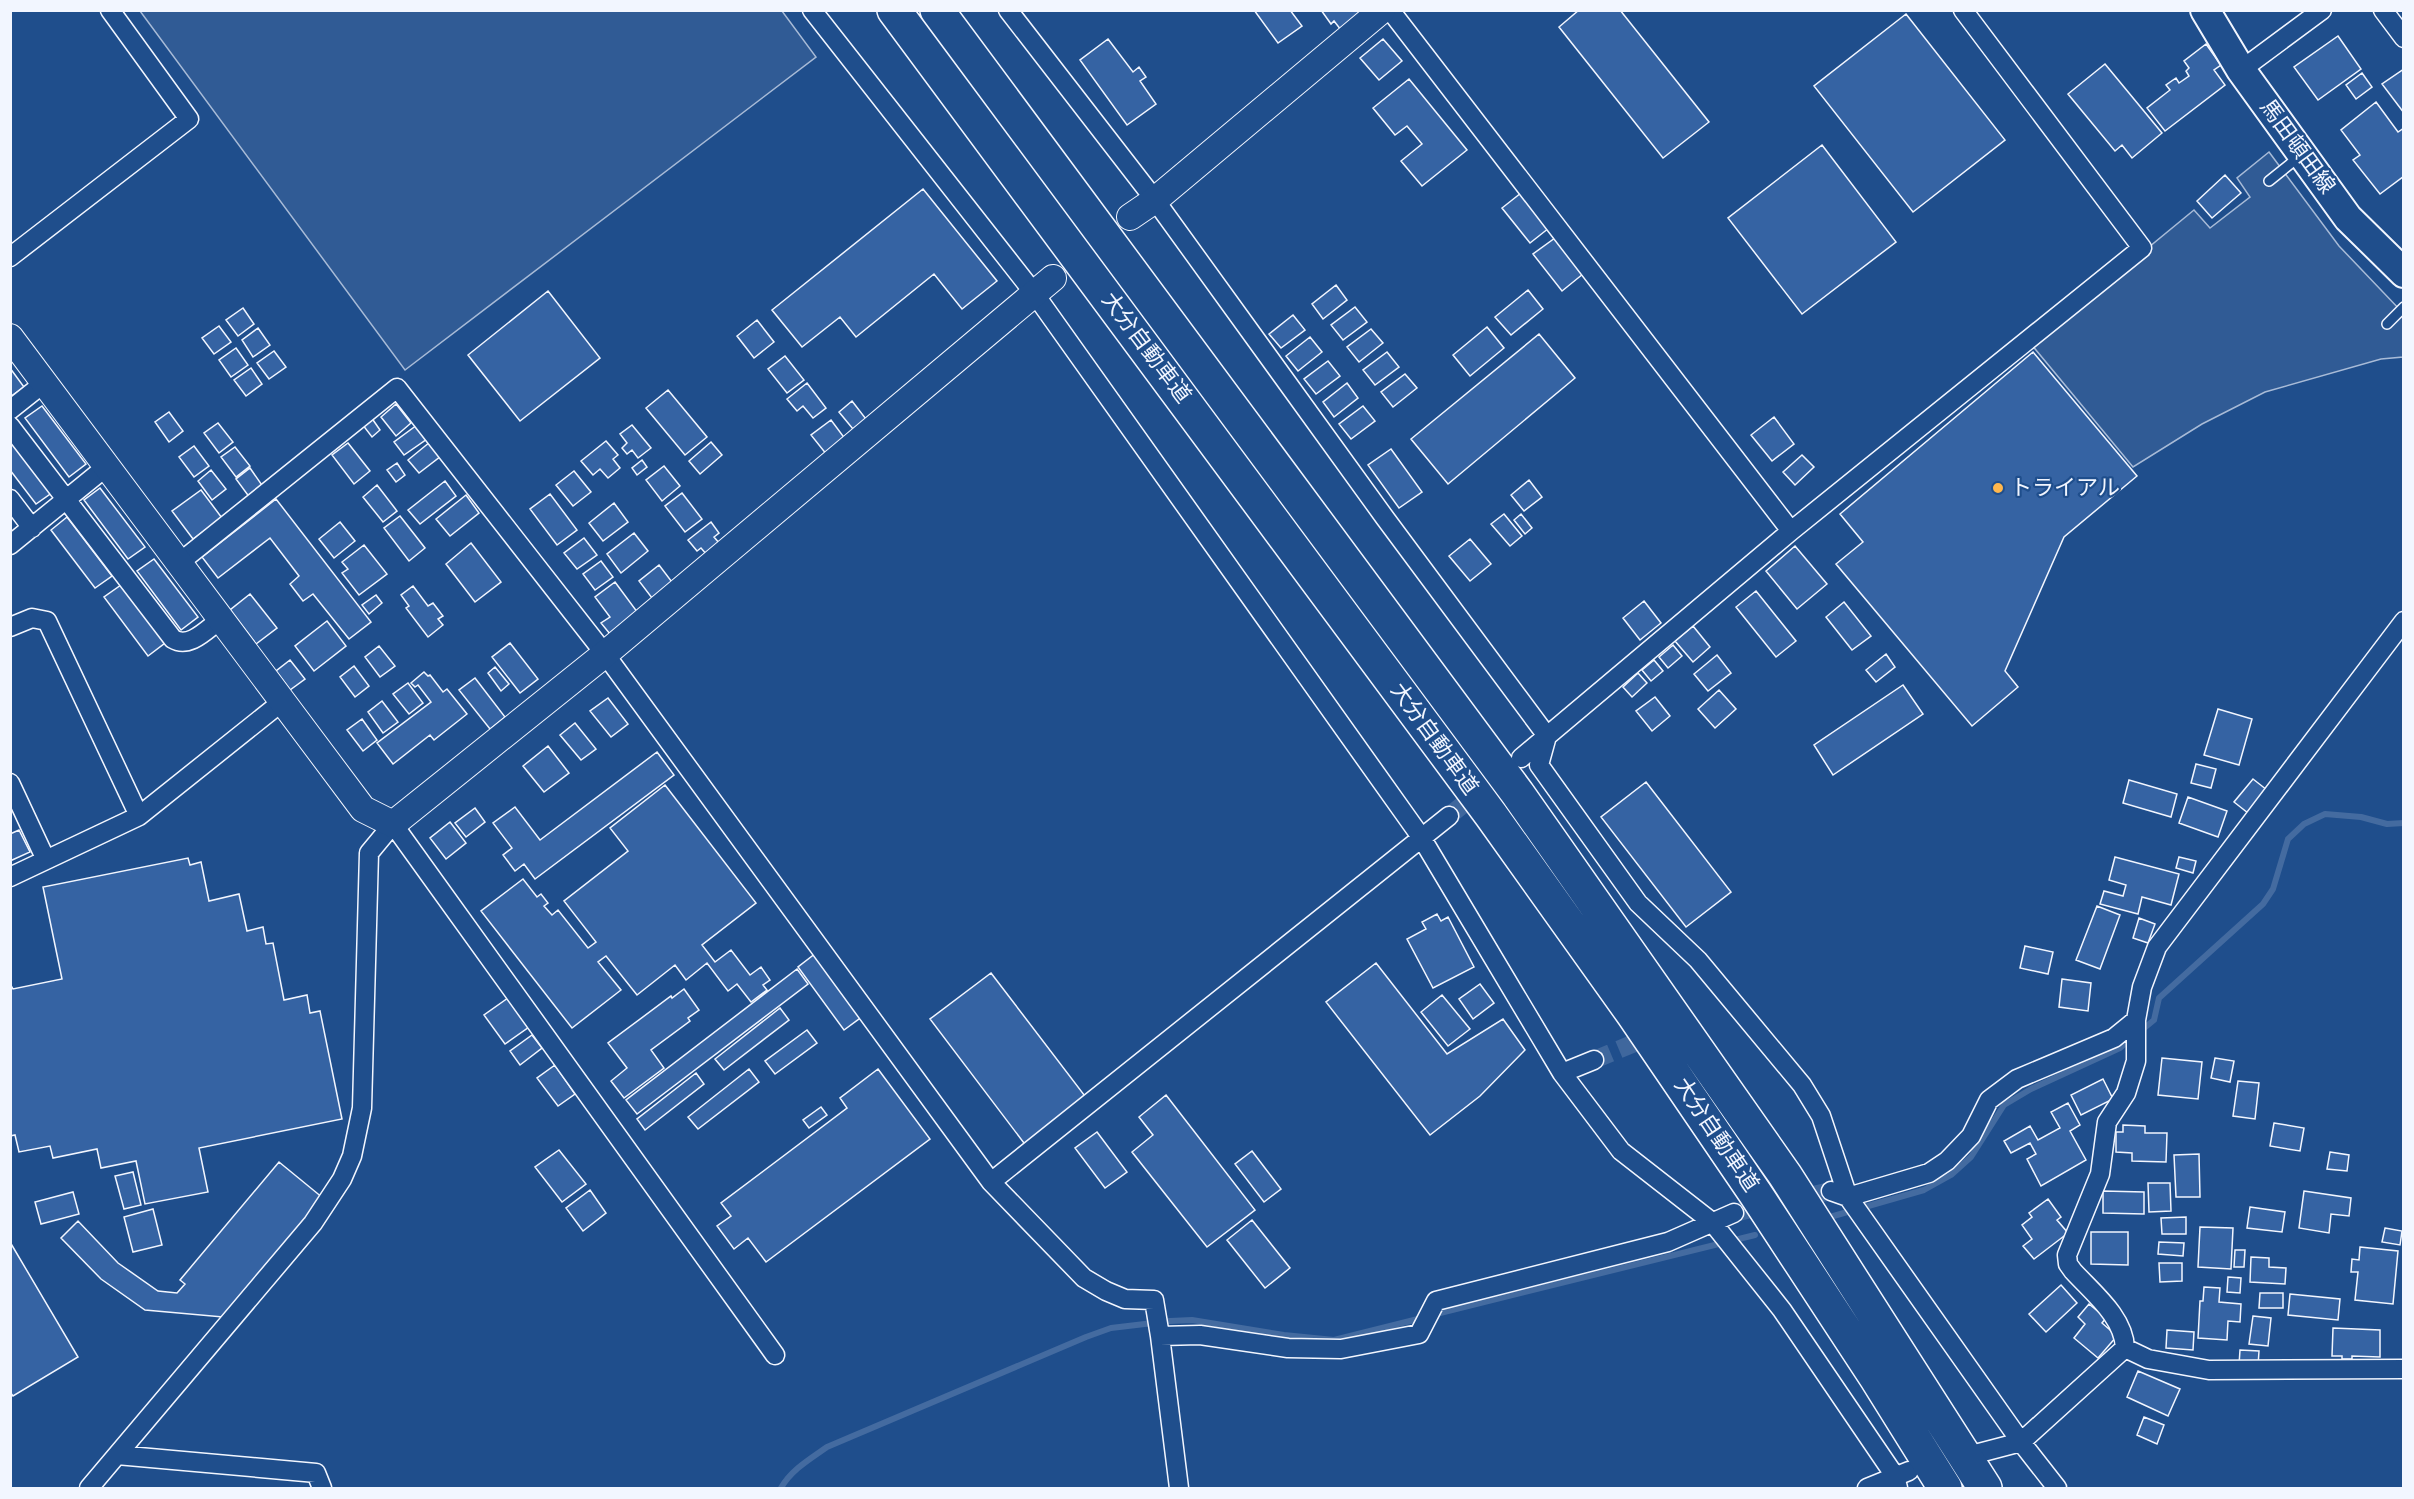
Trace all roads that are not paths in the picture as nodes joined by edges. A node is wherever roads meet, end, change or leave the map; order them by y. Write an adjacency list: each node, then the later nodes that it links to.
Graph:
1 (110, 10): 18 (street)
2 (812, 10): 20 (street)
3 (894, 10): 67 (highway, 大分自動車道)
4 (937, 10): 68 (highway, 大分自動車道)
5 (1008, 10): 16 (street)
6 (1382, 10): 16 (street)
7 (1390, 10): 31 (street)
8 (1963, 10): 31 (street)
9 (2205, 10): 13 (main road, 馬田頓田線)
10 (2322, 10): 13 (street)
11 (2383, 10): 12 (street)
12 (2403, 38)
13 (2241, 70): 14 (main road, 馬田頓田線)
14 (2302, 155): 15 (lane); 19 (main road, 馬田頓田線)
15 (2269, 181)
16 (1155, 200): 17 (street); 39 (street)
17 (1130, 217)
18 (10, 257)
19 (2403, 273)
20 (1043, 285): 37 (street); 45 (street)
21 (2403, 308): 22 (lane)
22 (2387, 324)
23 (10, 337): 24 (street)
24 (44, 383): 25 (street); 27 (street)
25 (10, 410)
26 (10, 426): 28 (street)
27 (106, 467): 28 (street); 33 (street)
28 (66, 499): 30 (street); 34 (street)
29 (10, 500): 30 (street)
30 (32, 528): 32 (street)
31 (1791, 531): 39 (street)
32 (10, 545)
33 (179, 563): 34 (street); 37 (street)
34 (221, 619): 38 (street)
35 (2403, 621): 48 (street)
36 (10, 627): 42 (street)
37 (605, 654): 44 (street); 51 (street)
38 (283, 701): 42 (street); 44 (street)
39 (1547, 735): 40 (street); 52 (street)
40 (1521, 758)
41 (10, 783): 46 (street)
42 (139, 816): 46 (street)
43 (1449, 816): 45 (street)
44 (393, 824): 57 (street); 61 (street)
45 (1421, 837): 50 (street); 51 (street)
46 (46, 860): 47 (street)
47 (10, 877)
48 (2136, 1022): 52 (street); 56 (street)
49 (1594, 1060): 50 (street)
50 (1562, 1073): 54 (street)
51 (992, 1182): 55 (street)
52 (1848, 1201): 59 (street)
53 (1734, 1214): 54 (street)
54 (1716, 1228): 55 (street); 62 (street)
55 (1158, 1324): 65 (street)
56 (2125, 1348): 58 (street); 59 (street)
57 (775, 1355)
58 (2403, 1369)
59 (2021, 1442): 60 (street); 69 (street)
60 (1979, 1453)
61 (117, 1455): 63 (street); 64 (street)
62 (1901, 1478): 66 (street)
63 (89, 1488)
64 (322, 1488)
65 (1179, 1488)
66 (1867, 1488)
67 (1945, 1488)
68 (1985, 1488)
69 (2058, 1488)

